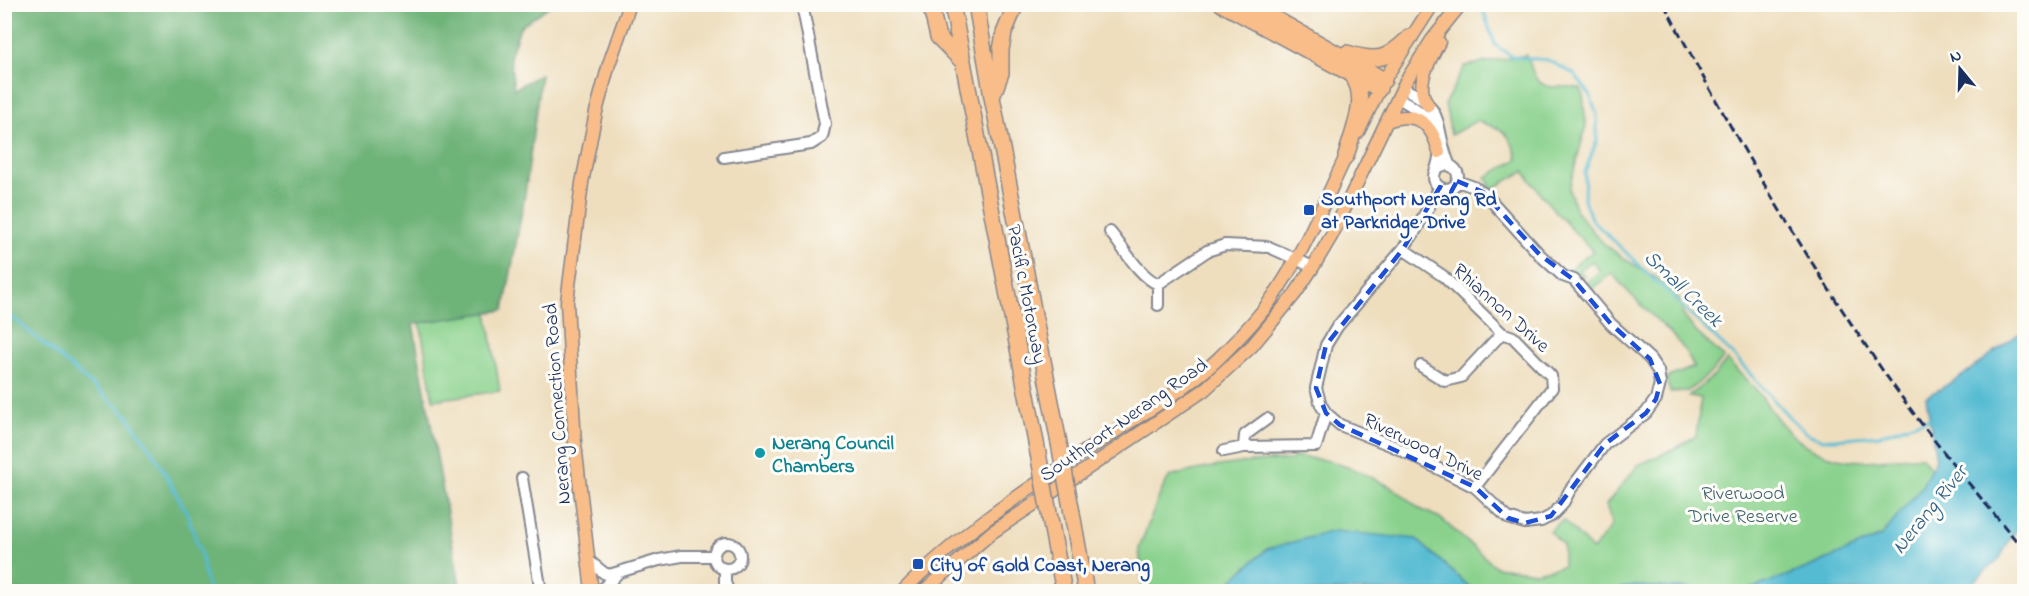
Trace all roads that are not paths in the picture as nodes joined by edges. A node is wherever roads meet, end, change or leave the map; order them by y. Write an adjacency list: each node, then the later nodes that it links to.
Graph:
1 (630, 4): 42 (main road, Nerang Connection Road)
2 (802, 4): 22 (street)
3 (930, 4): 13 (highway)
4 (952, 4): 13 (highway, Pacific Motorway)
5 (976, 4): 17 (highway, Pacific Motorway)
6 (1016, 4): 17 (highway)
7 (1222, 4): 14 (highway)
8 (1249, 4): 12 (highway)
9 (1433, 4): 11 (main road, Southport-Nerang Road)
10 (1457, 9): 16 (main road, Southport-Nerang Road); 18 (main road)
11 (1410, 37): 12 (highway); 15 (main road, Southport-Nerang Road)
12 (1327, 47): 15 (highway)
13 (961, 60): 51 (highway, Pacific Motorway, bridge)
14 (1350, 74): 15 (highway); 21 (highway)
15 (1381, 84): 16 (main road); 21 (main road, Southport-Nerang Road)
16 (1400, 93): 18 (street); 19 (main road, Southport-Nerang Road); 20 (street)
17 (992, 97): 52 (highway, Pacific Motorway, bridge)
18 (1428, 105): 23 (street)
19 (1387, 121): 20 (main road); 30 (main road, Southport-Nerang Road)
20 (1439, 152): 24 (street)
21 (1346, 156): 29 (main road, Southport-Nerang Road)
22 (724, 157)
23 (1450, 166): 24 (street); 25 (street)
24 (1435, 172): 26 (street)
25 (1457, 181): 26 (street); 40 (street, Riverwood Drive)
26 (1440, 187): 28 (street)
27 (1110, 232): 31 (street)
28 (1403, 249): 33 (street, Rhiannon Drive); 35 (street)
29 (1296, 258): 30 (street); 31 (street); 49 (main road, Southport-Nerang Road)
30 (1313, 267): 50 (main road, Southport-Nerang Road)
31 (1158, 284): 32 (street)
32 (1158, 305)
33 (1502, 333): 34 (street); 40 (street, Rhiannon Drive)
34 (1421, 366)
35 (1326, 413): 37 (street); 40 (street, Riverwood Drive)
36 (1267, 419): 37 (street)
37 (1244, 447): 38 (street)
38 (1224, 451)
39 (522, 478): 45 (street)
40 (1475, 488)
41 (713, 556): 43 (street); 43 (street); 44 (street)
42 (589, 561): 44 (street); 46 (main road, Nerang Connection Road)
43 (725, 570): 48 (street)
44 (618, 574): 47 (street)
45 (541, 591)
46 (592, 591)
47 (600, 591)
48 (729, 591)
49 (902, 591)
50 (923, 591)
51 (1064, 591)
52 (1086, 591)

